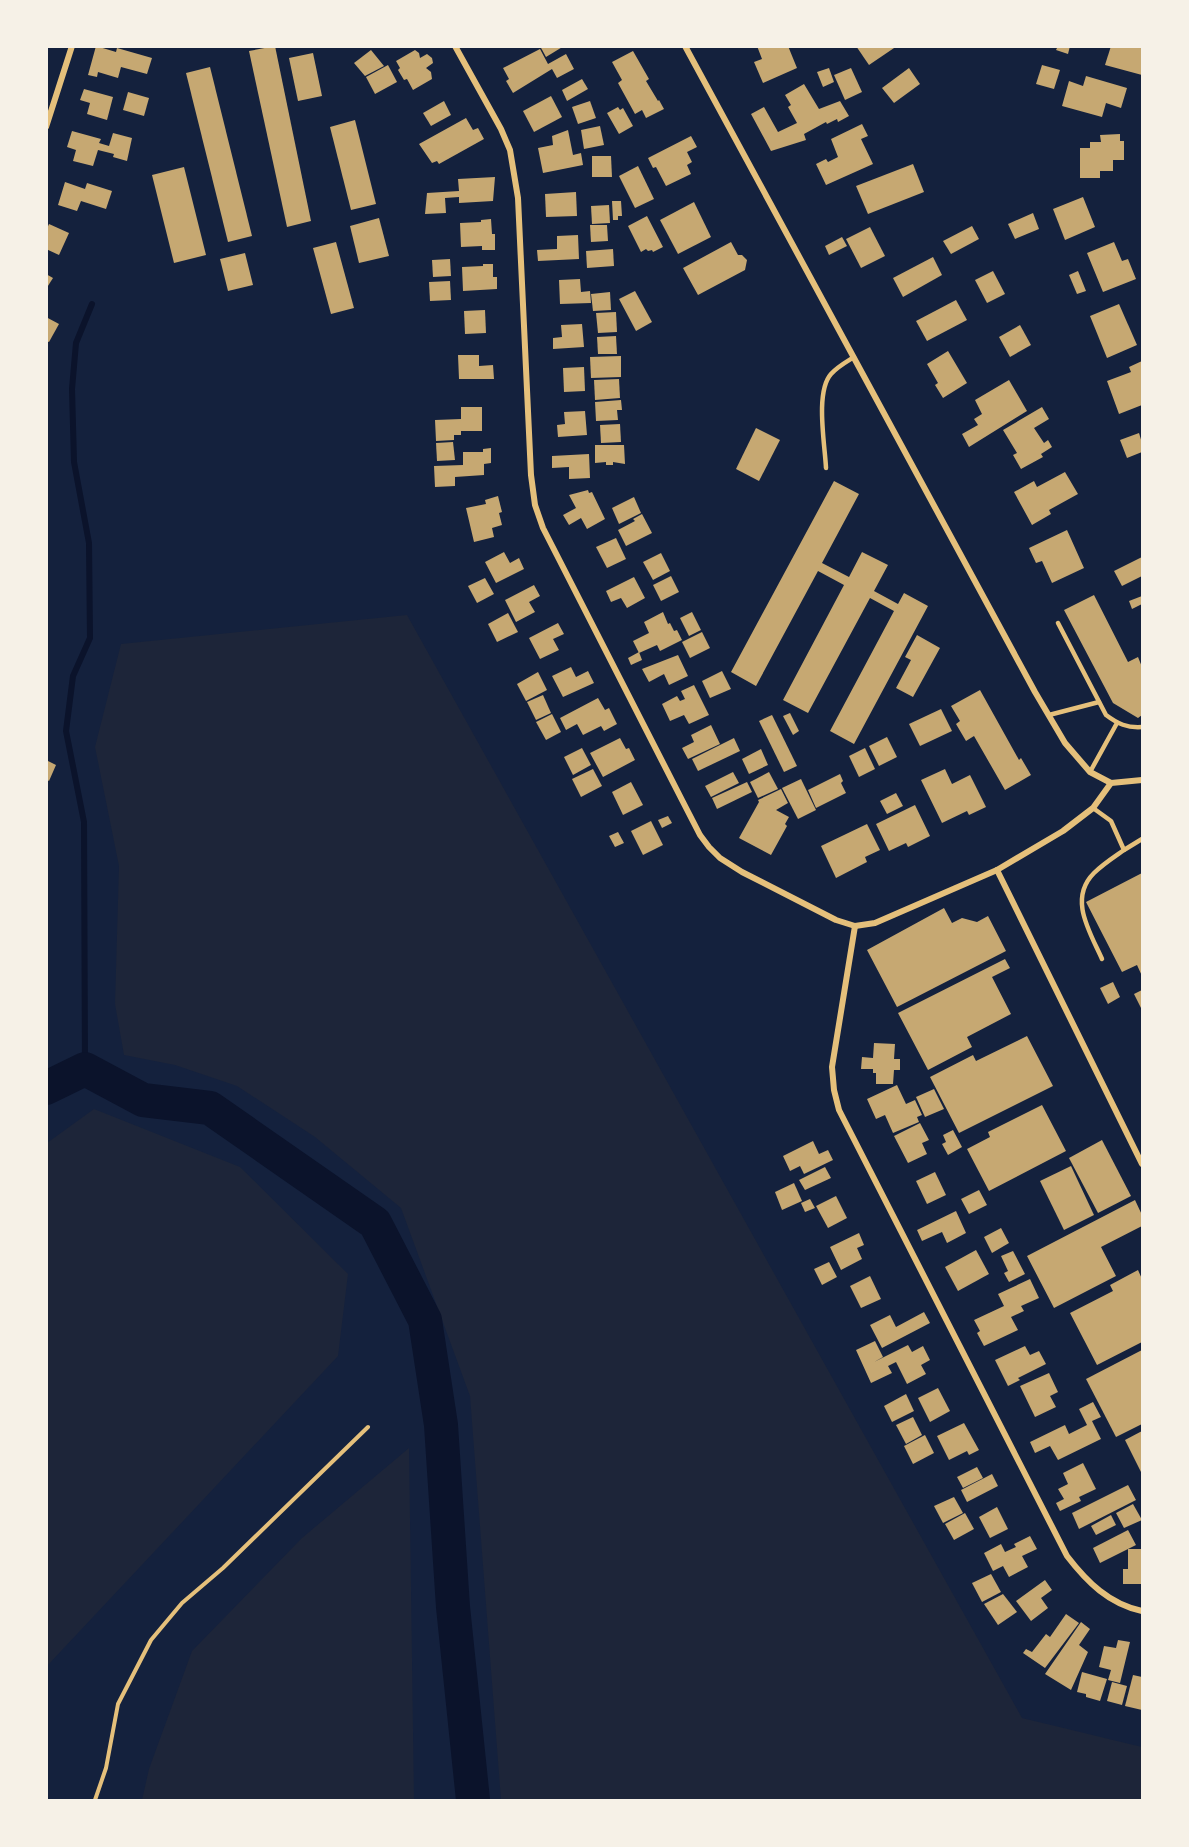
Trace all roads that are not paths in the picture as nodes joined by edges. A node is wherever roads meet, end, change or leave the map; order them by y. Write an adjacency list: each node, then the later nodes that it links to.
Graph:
1 (72, 46): 4 (street)
2 (455, 46): 19 (street)
3 (685, 46): 5 (street)
4 (46, 127)
5 (854, 357): 6 (lane); 9 (street)
6 (826, 468)
7 (1058, 623): 8 (lane)
8 (1099, 702): 9 (lane); 10 (lane)
9 (1049, 715): 12 (street)
10 (1117, 723): 11 (lane); 12 (lane)
11 (1143, 727)
12 (1090, 772): 14 (street)
13 (1143, 780): 14 (street)
14 (1111, 783): 15 (street)
15 (1093, 808): 17 (lane); 18 (street)
16 (1143, 839): 17 (lane)
17 (1124, 849): 20 (lane)
18 (997, 870): 19 (street); 21 (street)
19 (855, 926): 22 (street)
20 (1102, 959)
21 (1143, 1164)
22 (1143, 1611)

